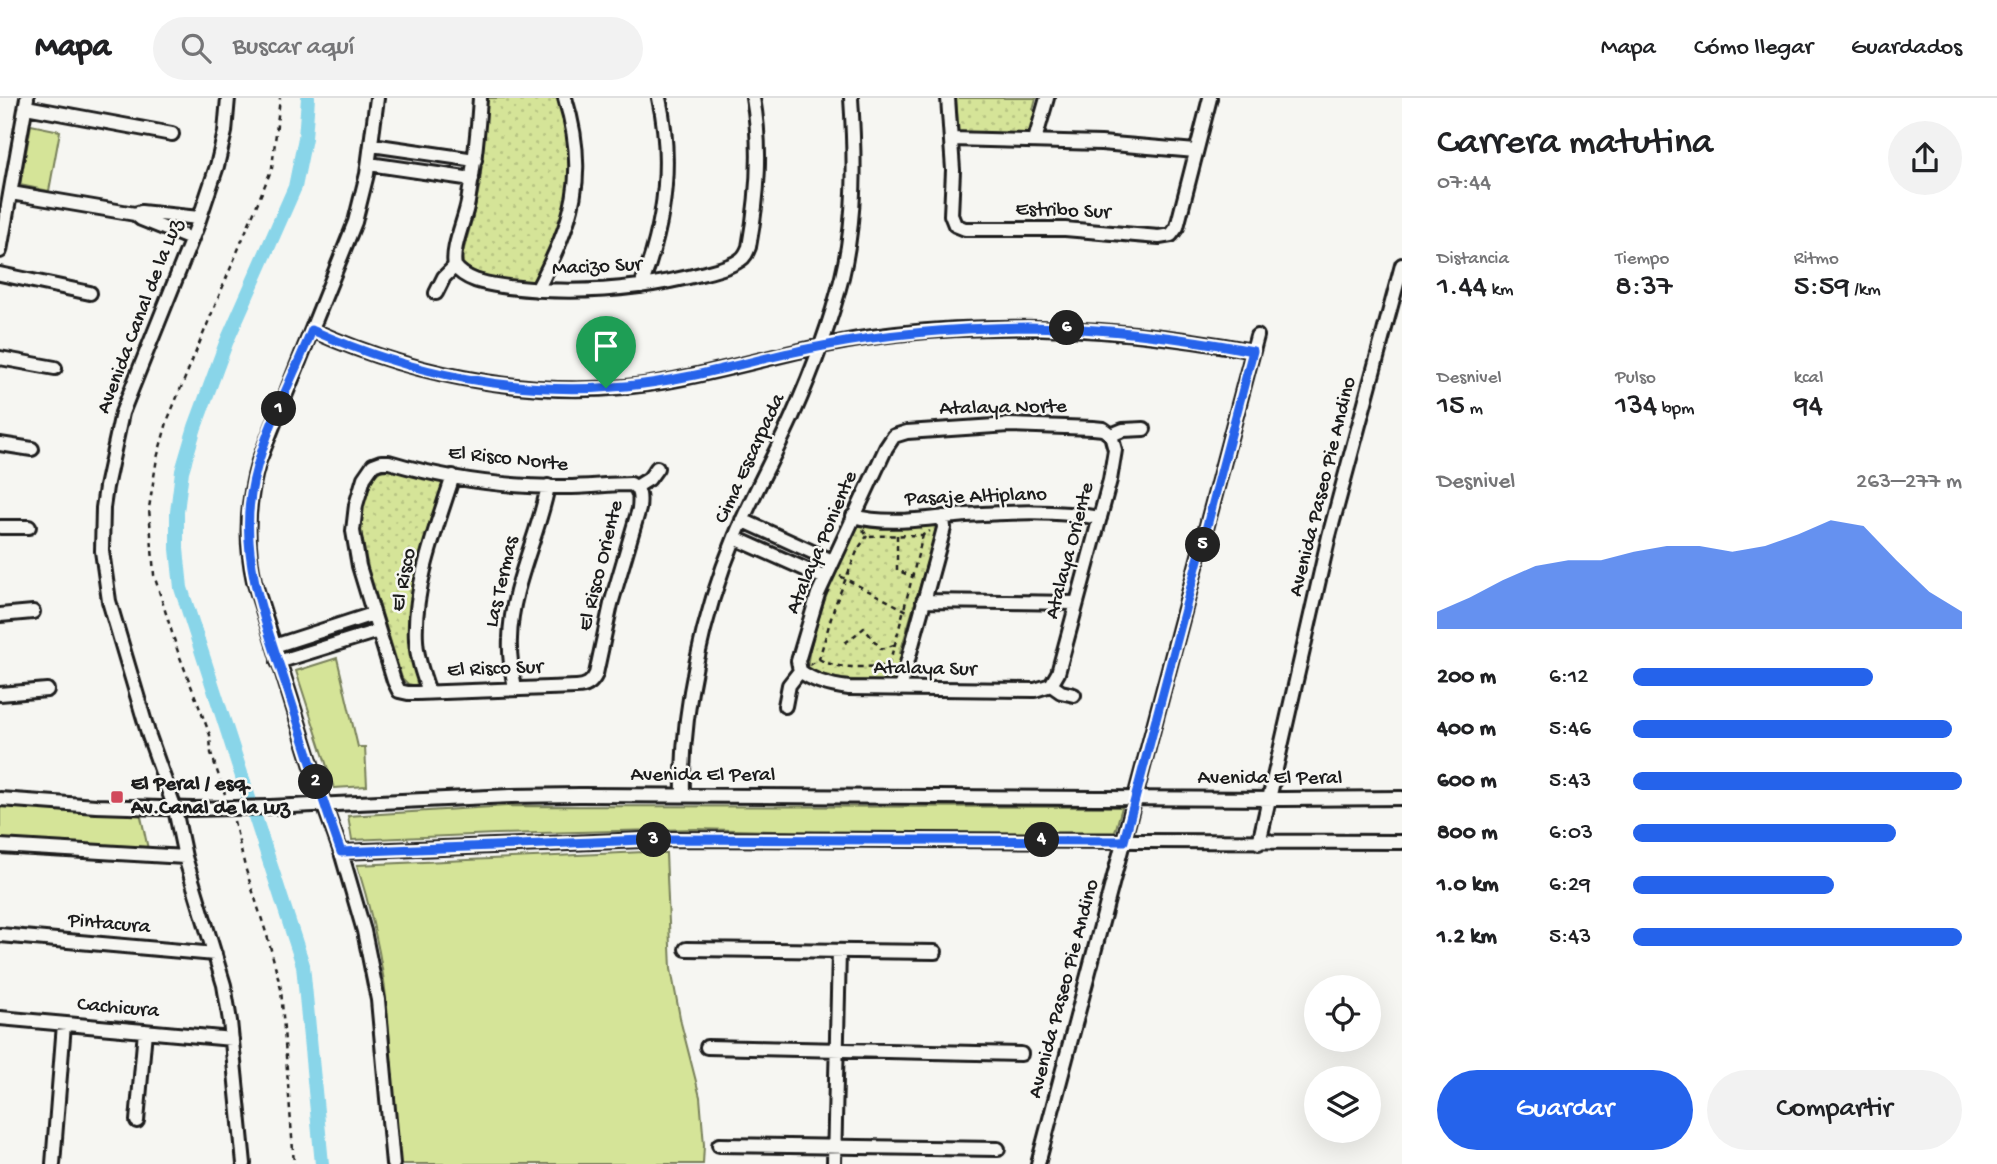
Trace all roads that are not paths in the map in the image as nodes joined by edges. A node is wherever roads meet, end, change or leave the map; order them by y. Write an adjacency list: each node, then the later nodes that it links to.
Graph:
1 (228, 98): 22 (street, Avenida Canal de la Luz)
2 (377, 98): 15 (street)
3 (480, 98): 17 (street)
4 (565, 98): 29 (street)
5 (659, 98): 28 (street)
6 (753, 98): 28 (street, Macizo Sur)
7 (851, 98): 34 (street, Cima Escarpada)
8 (948, 98): 13 (street)
9 (1047, 98): 14 (street)
10 (1210, 98): 16 (street)
11 (27, 103): 12 (street); 20 (street)
12 (172, 134)
13 (952, 139): 14 (street); 16 (street, Estribo Sur)
14 (1035, 140): 16 (street)
15 (372, 145): 17 (street); 18 (street)
16 (1196, 151)
17 (475, 160): 19 (street)
18 (369, 164): 19 (street); 32 (street)
19 (472, 178): 26 (street)
20 (11, 193): 21 (street); 24 (street)
21 (135, 214): 22 (street); 23 (street)
22 (199, 218): 23 (street, Avenida Canal de la Luz)
23 (191, 239): 79 (street, Avenida Canal de la Luz)
24 (0, 251)
25 (1402, 265): 76 (street, Avenida Paseo Pie Andino)
26 (455, 266): 29 (street, Macizo Sur); 31 (street)
27 (0, 274): 30 (street)
28 (641, 286): 29 (street, Macizo Sur)
29 (537, 290)
30 (90, 293)
31 (436, 293)
32 (312, 330): 34 (street); 61 (street)
33 (1257, 336): 35 (street, Avenida Paseo Pie Andino)
34 (820, 346): 35 (street); 50 (street, Cima Escarpada)
35 (1253, 351): 74 (street, Avenida Paseo Pie Andino)
36 (0, 358): 37 (street)
37 (55, 369)
38 (1144, 429): 39 (street)
39 (1111, 435): 40 (street, Atalaya Norte); 49 (street, Atalaya Oriente)
40 (894, 436): 47 (street, Atalaya Poniente)
41 (0, 444): 42 (street)
42 (32, 449)
43 (657, 468): 46 (street, El Risco Oriente)
44 (453, 476): 45 (street, El Risco Norte); 58 (street, El Risco Norte); 69 (street, El Risco)
45 (548, 486): 46 (street, El Risco Norte); 66 (street, Las Termas)
46 (636, 486): 64 (street, El Risco Oriente)
47 (853, 516): 48 (street, Pasaje Altiplano); 54 (street, Atalaya Poniente)
48 (943, 517): 49 (street, Pasaje Altiplano); 55 (street)
49 (1100, 518): 56 (street, Atalaya Oriente)
50 (742, 520): 53 (street, Cima Escarpada); 54 (street)
51 (0, 527): 52 (street)
52 (29, 527)
53 (735, 538): 54 (street); 73 (street, Cima Escarpada)
54 (829, 569): 63 (street, Atalaya Poniente)
55 (923, 601): 56 (street); 67 (street)
56 (1076, 603): 65 (street, Atalaya Oriente)
57 (33, 612): 59 (street)
58 (373, 614): 60 (street); 61 (street)
59 (0, 615)
60 (378, 631): 62 (street); 69 (street, El Risco Sur)
61 (274, 646): 62 (street)
62 (278, 662): 78 (street)
63 (800, 671): 67 (street, Atalaya Sur); 72 (street, Atalaya Poniente)
64 (591, 682): 66 (street, El Risco Sur)
65 (1051, 685): 67 (street, Atalaya Sur); 71 (street)
66 (514, 688): 69 (street, El Risco Sur)
67 (900, 689)
68 (47, 690): 70 (street)
69 (429, 692)
70 (0, 694)
71 (1074, 695)
72 (785, 706)
73 (683, 795): 74 (street, Avenida El Peral); 78 (street, Avenida El Peral)
74 (1135, 798): 76 (street, Avenida El Peral); 80 (street, Avenida Paseo Pie Andino)
75 (1402, 798): 76 (street, Avenida El Peral)
76 (1268, 799): 82 (street, Avenida Paseo Pie Andino)
77 (1, 801): 79 (street, Avenida El Peral)
78 (324, 805): 79 (street, Avenida El Peral, bridge); 84 (street)
79 (175, 809): 85 (street, Avenida Canal de la Luz)
80 (1124, 841): 82 (street); 84 (street); 106 (street, Avenida Paseo Pie Andino)
81 (1402, 842): 82 (street)
82 (1259, 843)
83 (0, 846): 85 (street)
84 (341, 852): 104 (street)
85 (185, 857): 90 (street, Avenida Canal de la Luz)
86 (0, 935): 90 (street, Pintacura)
87 (686, 949): 88 (street)
88 (839, 951): 89 (street); 96 (street)
89 (935, 952)
90 (215, 954): 94 (street, Avenida Canal de la Luz)
91 (0, 1018): 92 (street, Cachicura)
92 (64, 1024): 93 (street, Cachicura); 102 (street)
93 (145, 1031): 94 (street, Cachicura); 98 (street)
94 (232, 1039): 103 (street, Avenida Canal de la Luz)
95 (707, 1047): 96 (street)
96 (836, 1050): 97 (street); 100 (street)
97 (1021, 1054)
98 (137, 1121)
99 (719, 1145): 100 (street)
100 (834, 1147): 101 (street); 105 (street)
101 (998, 1149)
102 (53, 1164)
103 (244, 1164)
104 (393, 1164)
105 (834, 1164)
106 (1038, 1164)

